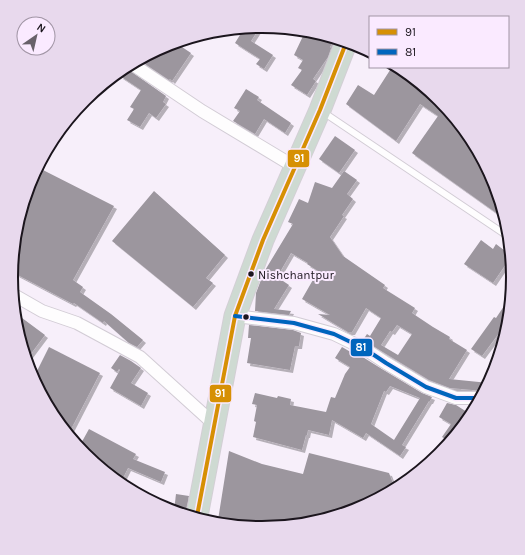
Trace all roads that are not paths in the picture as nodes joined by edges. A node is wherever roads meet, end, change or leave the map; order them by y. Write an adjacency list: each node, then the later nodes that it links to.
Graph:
1 (344, 47): 3 (highway)
2 (137, 68): 4 (street)
3 (320, 110): 4 (highway); 5 (lane)
4 (295, 167): 7 (highway)
5 (503, 234)
6 (19, 298): 9 (street)
7 (235, 316): 8 (street); 9 (highway)
8 (475, 398)
9 (214, 424): 10 (highway)
10 (198, 514)

